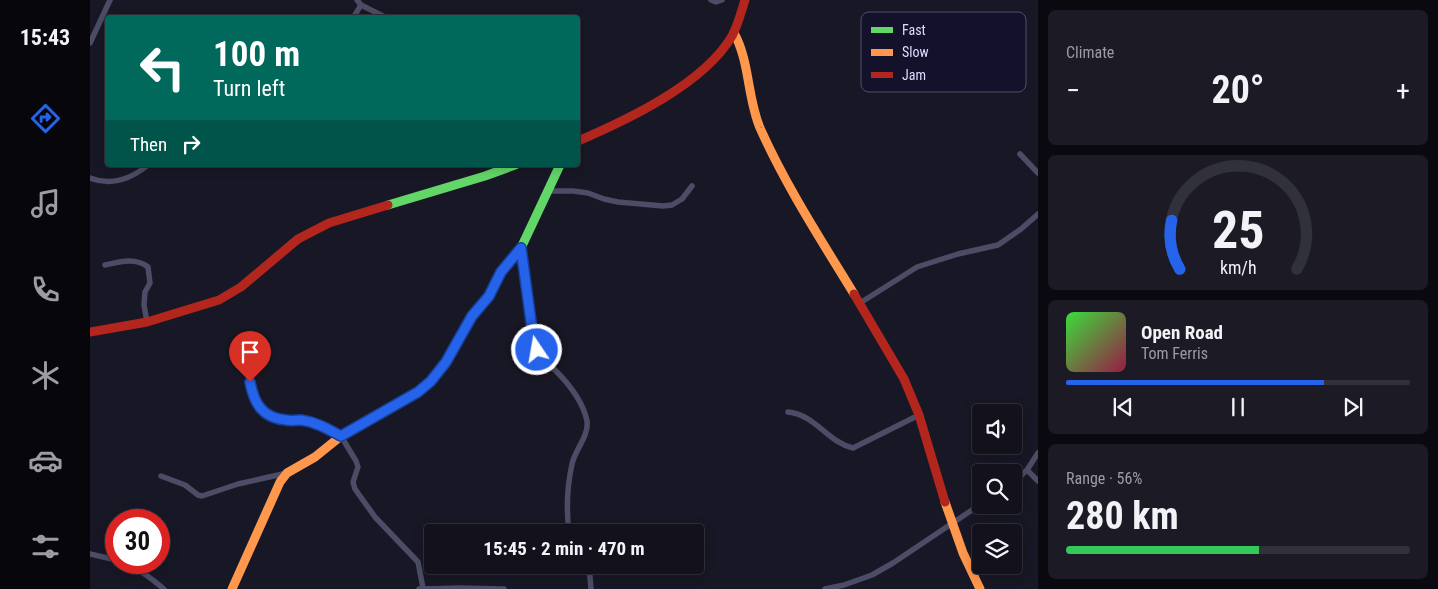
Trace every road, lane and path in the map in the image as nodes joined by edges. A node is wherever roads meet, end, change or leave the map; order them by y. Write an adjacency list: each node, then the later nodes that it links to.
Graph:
1 (110, 0): 9 (street)
2 (711, 0): 3 (street)
3 (722, 0)
4 (745, 0): 8 (street)
5 (359, 2): 6 (street); 7 (street)
6 (354, 15)
7 (382, 15)
8 (734, 33): 10 (street); 22 (street)
9 (90, 43)
10 (580, 141)
11 (1020, 154): 15 (street)
12 (146, 167): 16 (street)
13 (510, 167): 23 (street)
14 (559, 167): 18 (street)
15 (1038, 173)
16 (90, 178)
17 (692, 186): 18 (street)
18 (550, 191): 20 (street)
19 (1038, 214): 22 (street)
20 (521, 248): 28 (street); 37 (street)
21 (105, 265): 23 (street)
22 (860, 303): 27 (street)
23 (147, 322): 24 (street)
24 (90, 332)
25 (247, 370): 28 (street)
26 (788, 412): 27 (street)
27 (919, 415): 36 (street)
28 (341, 436): 31 (street); 42 (street)
29 (1038, 453): 30 (street)
30 (1027, 470): 32 (street); 34 (street)
31 (287, 473): 33 (street); 44 (street)
32 (1022, 475)
33 (161, 476)
34 (1038, 481)
35 (972, 510): 36 (street)
36 (953, 523): 48 (street); 49 (street)
37 (568, 524)
38 (90, 554): 39 (street)
39 (105, 557)
40 (145, 574): 43 (street)
41 (590, 574): 47 (street)
42 (423, 588): 45 (street); 46 (street)
43 (164, 589)
44 (232, 589)
45 (419, 589)
46 (504, 589)
47 (591, 589)
48 (825, 589)
49 (980, 589)

